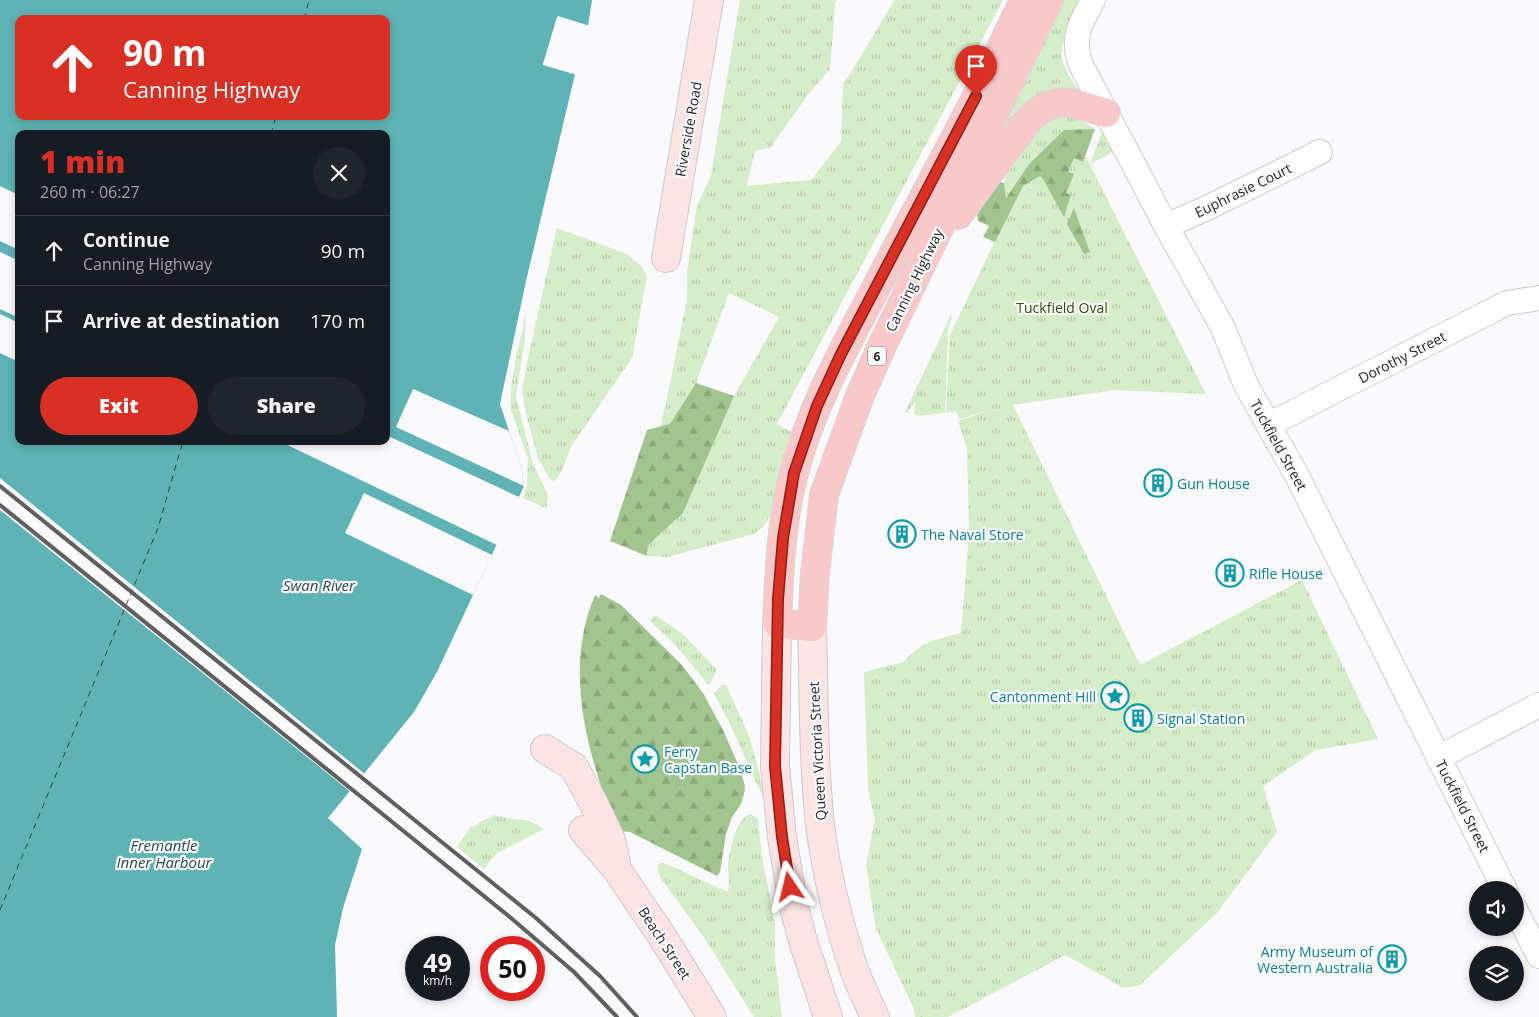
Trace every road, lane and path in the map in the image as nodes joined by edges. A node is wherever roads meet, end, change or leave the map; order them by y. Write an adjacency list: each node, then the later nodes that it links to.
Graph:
1 (709, 0): 8 (main road, Riverside Road)
2 (1024, 0): 12 (main road, Canning Highway)
3 (1049, 0): 9 (main road, Canning Highway / 6)
4 (1093, 0): 5 (street, Tuckfield Street)
5 (1106, 113): 7 (street, Tuckfield Street); 9 (main road)
6 (1320, 152): 7 (street, Euphrasie Court)
7 (1166, 226): 11 (street, Tuckfield Street)
8 (666, 258)
9 (923, 261): 13 (main road, Canning Highway / 6)
10 (1539, 298): 11 (street, Dorothy Street)
11 (1268, 425): 16 (street, Tuckfield Street)
12 (778, 611): 13 (main road); 23 (main road)
13 (812, 614): 24 (main road, Queen Victoria Street)
14 (1539, 705): 16 (street)
15 (545, 749): 18 (main road, Beach Street)
16 (1438, 758): 19 (street, Tuckfield Street)
17 (583, 830): 18 (main road, Beach Street)
18 (617, 870): 22 (main road, Beach Street)
19 (1501, 881)
20 (1524, 927): 21 (street)
21 (1539, 956)
22 (712, 1017)
23 (828, 1017)
24 (875, 1017)

